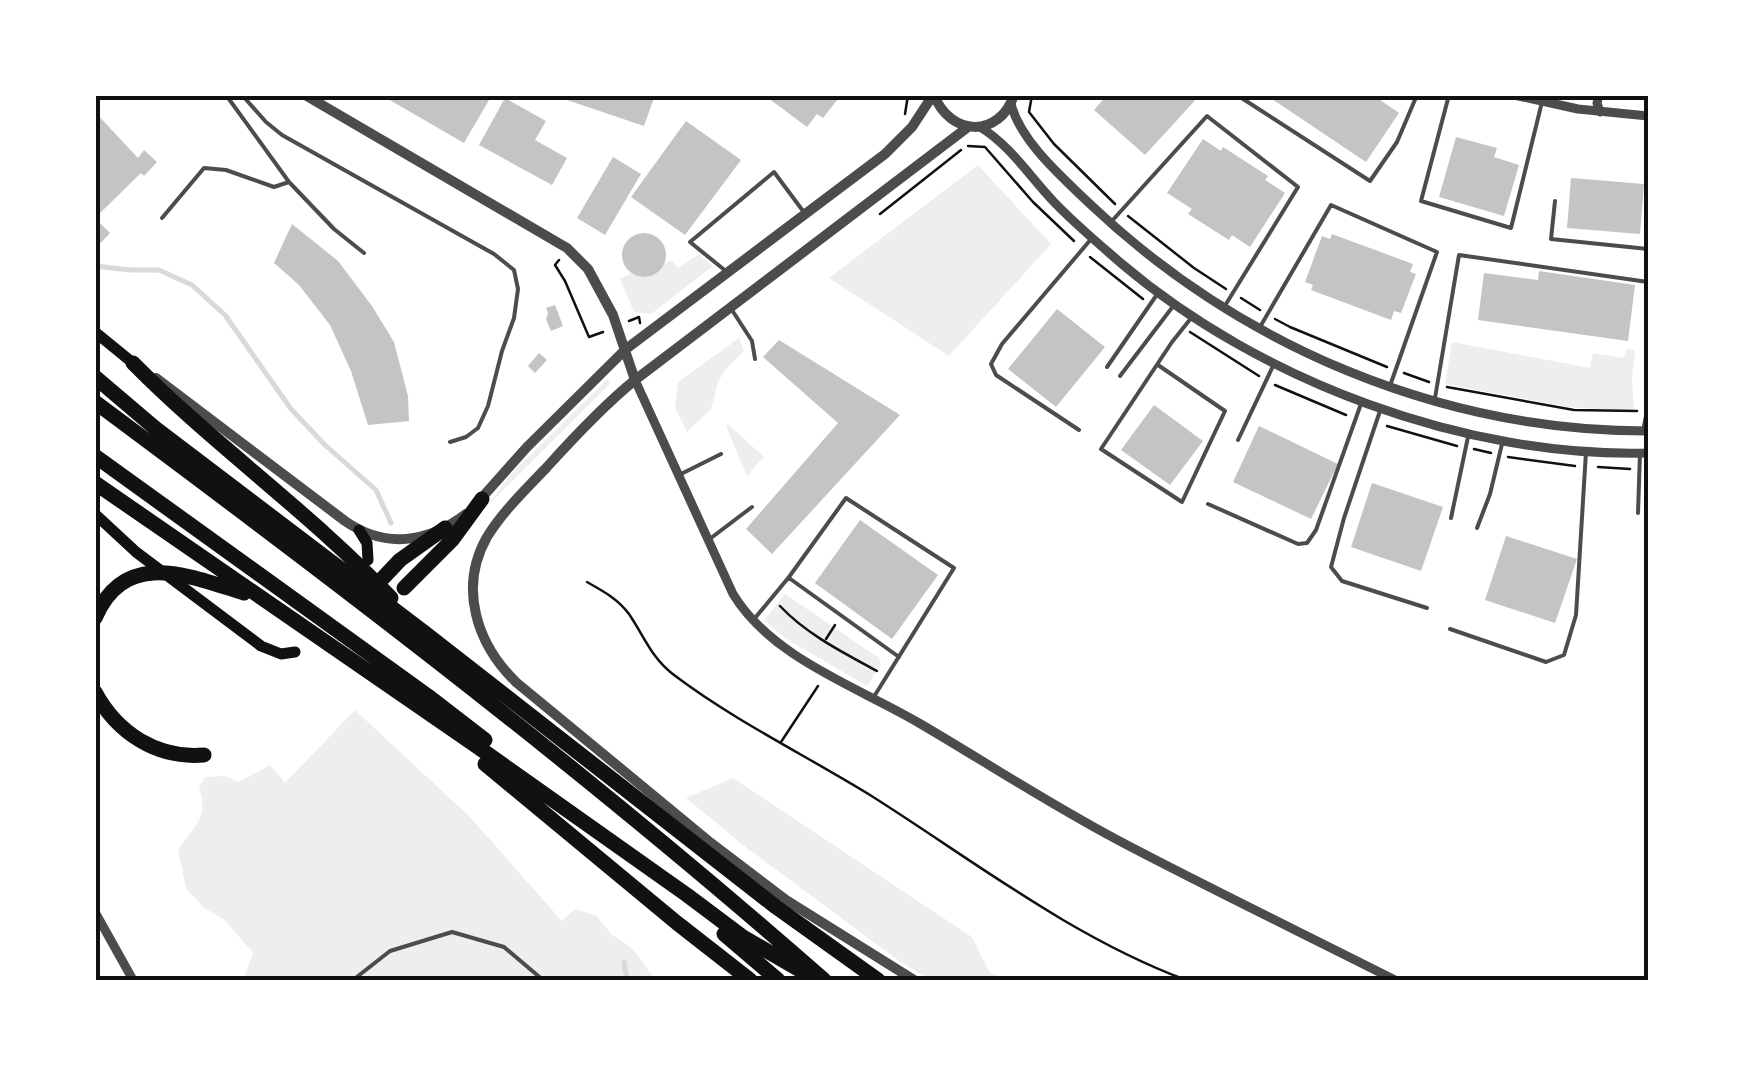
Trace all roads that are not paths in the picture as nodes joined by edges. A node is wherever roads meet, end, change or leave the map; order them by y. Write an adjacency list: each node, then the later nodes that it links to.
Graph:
1 (226, 95): 17 (lane)
2 (242, 95): 54 (lane)
3 (305, 95): 34 (street)
4 (934, 95): 16 (street); 19 (street)
5 (1240, 95): 6 (lane)
6 (1416, 95)
7 (1449, 95): 12 (lane)
8 (1514, 95): 12 (street)
9 (1599, 95): 14 (street)
10 (1573, 97): 13 (street)
11 (1012, 100): 16 (street); 21 (street)
12 (1542, 102): 13 (street)
13 (1562, 106): 14 (street)
14 (1600, 112): 15 (street)
15 (1648, 116)
16 (974, 127): 22 (street); 29 (street)
17 (288, 182): 20 (lane); 24 (lane)
18 (1555, 201): 23 (lane)
19 (806, 215): 25 (street); 25 (lane)
20 (162, 218)
21 (1110, 223): 30 (street); 30 (lane)
22 (1092, 238): 27 (street); 49 (lane)
23 (1648, 249)
24 (364, 253)
25 (728, 272): 34 (street)
26 (1648, 282): 44 (lane)
27 (1158, 293): 28 (street); 39 (lane)
28 (1174, 304): 31 (street); 40 (lane)
29 (730, 308): 35 (lane); 42 (street)
30 (1224, 308): 32 (street)
31 (1192, 317): 37 (street); 38 (lane)
32 (1259, 329): 43 (street); 43 (lane)
33 (95, 332): 36 (main road)
34 (626, 349): 42 (street); 62 (street)
35 (755, 360)
36 (133, 363): 71 (street); 82 (highway)
37 (1274, 364): 46 (street); 52 (lane)
38 (1158, 365): 38 (lane)
39 (1107, 367)
40 (1120, 376)
41 (95, 377): 82 (highway)
42 (635, 380): 60 (street); 97 (street)
43 (1389, 388): 44 (street)
44 (1434, 401): 50 (street)
45 (95, 402): 95 (highway)
46 (1362, 402): 47 (street); 63 (lane)
47 (1381, 408): 51 (street); 78 (lane)
48 (1647, 408): 50 (lane)
49 (1079, 430)
50 (1646, 431)
51 (1468, 432): 53 (street); 67 (lane)
52 (1238, 440)
53 (1502, 440): 55 (street); 70 (lane)
54 (450, 442)
55 (1586, 450): 56 (street); 81 (lane)
56 (1644, 453): 65 (lane)
57 (722, 454): 60 (lane)
58 (95, 456): 68 (highway)
59 (95, 464): 68 (highway)
60 (678, 475): 72 (street)
61 (95, 483): 77 (highway)
62 (482, 499): 69 (street); 76 (highway)
63 (1208, 504)
64 (752, 507): 72 (lane)
65 (1638, 513)
66 (95, 514): 83 (main road)
67 (1451, 518)
68 (192, 526): 94 (highway)
69 (445, 528): 71 (street); 74 (highway)
70 (1476, 528)
71 (358, 530): 73 (main road)
72 (707, 540): 80 (street)
73 (368, 560)
74 (383, 578)
75 (789, 578): 80 (lane); 84 (lane); 84 (lane)
76 (404, 588)
77 (262, 599): 79 (highway); 95 (highway)
78 (1427, 608)
79 (95, 618)
80 (753, 621): 86 (street)
81 (1450, 629)
82 (425, 633): 96 (highway)
83 (294, 652)
84 (899, 657): 86 (lane)
85 (95, 692): 87 (highway)
86 (872, 699): 98 (street)
87 (204, 756)
88 (478, 758): 93 (highway)
89 (95, 912): 90 (street)
90 (133, 980)
91 (352, 980): 92 (lane)
92 (544, 980)
93 (750, 980)
94 (778, 980)
95 (821, 980)
96 (878, 980)
97 (914, 980)
98 (1395, 980)

